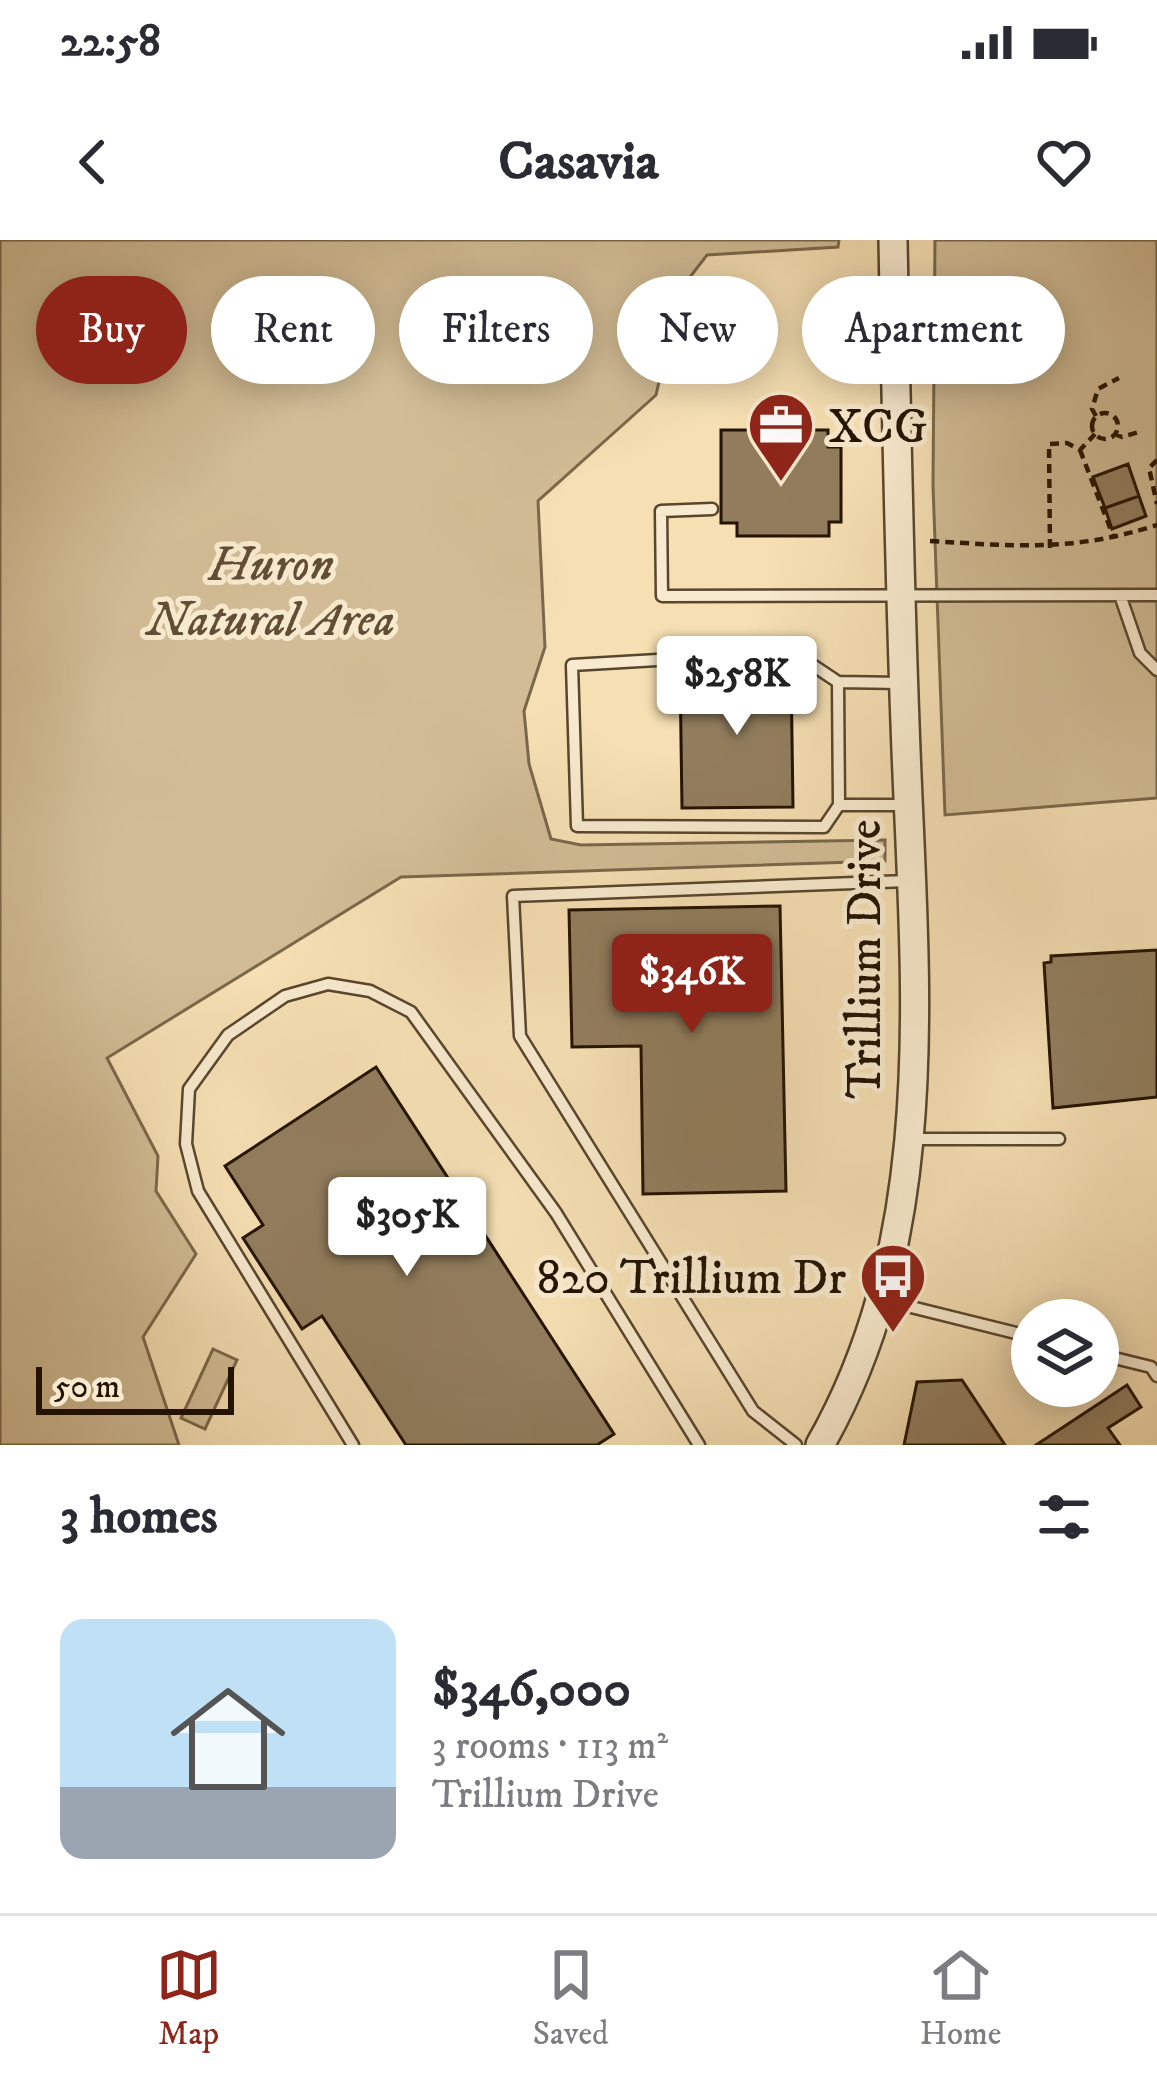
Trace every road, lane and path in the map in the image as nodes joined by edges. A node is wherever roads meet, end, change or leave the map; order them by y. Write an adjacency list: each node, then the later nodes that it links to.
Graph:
1 (893, 240): 15 (street, Trillium Drive)
2 (1119, 378): 3 (path)
3 (1096, 416): 5 (path); 6 (path)
4 (1139, 432): 6 (path)
5 (1095, 434): 6 (path); 7 (path)
6 (1114, 434)
7 (1080, 450): 12 (path); 14 (path)
8 (1157, 460): 9 (path)
9 (1157, 504)
10 (712, 509): 15 (lane)
11 (1157, 525): 12 (path)
12 (1114, 538): 14 (path)
13 (930, 542): 14 (path)
14 (1050, 548)
15 (900, 593): 16 (lane); 20 (street, Trillium Drive)
16 (1120, 595): 17 (lane); 18 (lane)
17 (1157, 596)
18 (1157, 670)
19 (838, 682): 20 (lane); 21 (lane); 21 (lane)
20 (904, 682): 22 (street, Trillium Drive)
21 (839, 805): 22 (lane)
22 (908, 805): 23 (street, Trillium Drive)
23 (910, 881): 24 (street, Trillium Drive); 32 (lane)
24 (908, 1138): 25 (lane); 26 (street, Trillium Drive)
25 (1059, 1139)
26 (883, 1300): 27 (lane); 33 (street, Trillium Drive)
27 (1011, 1332)
28 (1119, 1359): 29 (lane)
29 (1157, 1376)
30 (353, 1445): 31 (lane)
31 (699, 1445)
32 (796, 1445)
33 (820, 1445)

